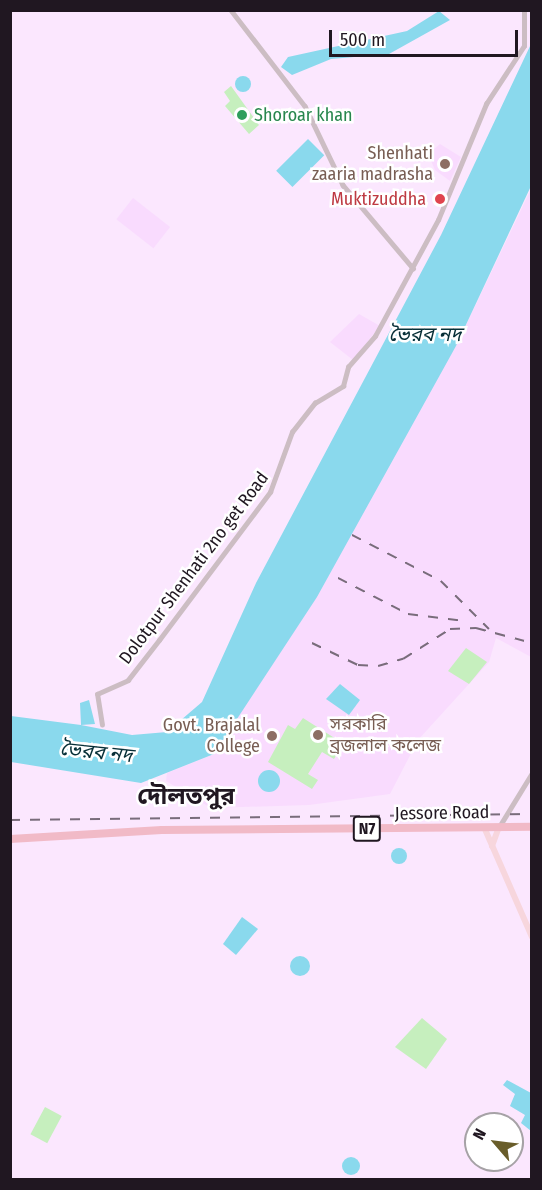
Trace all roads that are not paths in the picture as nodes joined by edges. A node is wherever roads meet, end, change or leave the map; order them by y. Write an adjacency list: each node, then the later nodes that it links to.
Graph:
1 (231, 10): 3 (street)
2 (524, 10): 3 (street, Dolotpur Shenhati 2no get Road)
3 (413, 268): 4 (street, Dolotpur Shenhati 2no get Road)
4 (102, 725)
5 (531, 768): 7 (street)
6 (531, 773): 7 (street)
7 (520, 787): 8 (street); 10 (street)
8 (531, 787)
9 (484, 827): 10 (highway, Jessore Road / N7); 12 (highway, Jessore Road / N7); 13 (main road)
10 (500, 827): 11 (highway, Jessore Road / N7); 13 (main road)
11 (531, 827)
12 (10, 840)
13 (531, 935)

